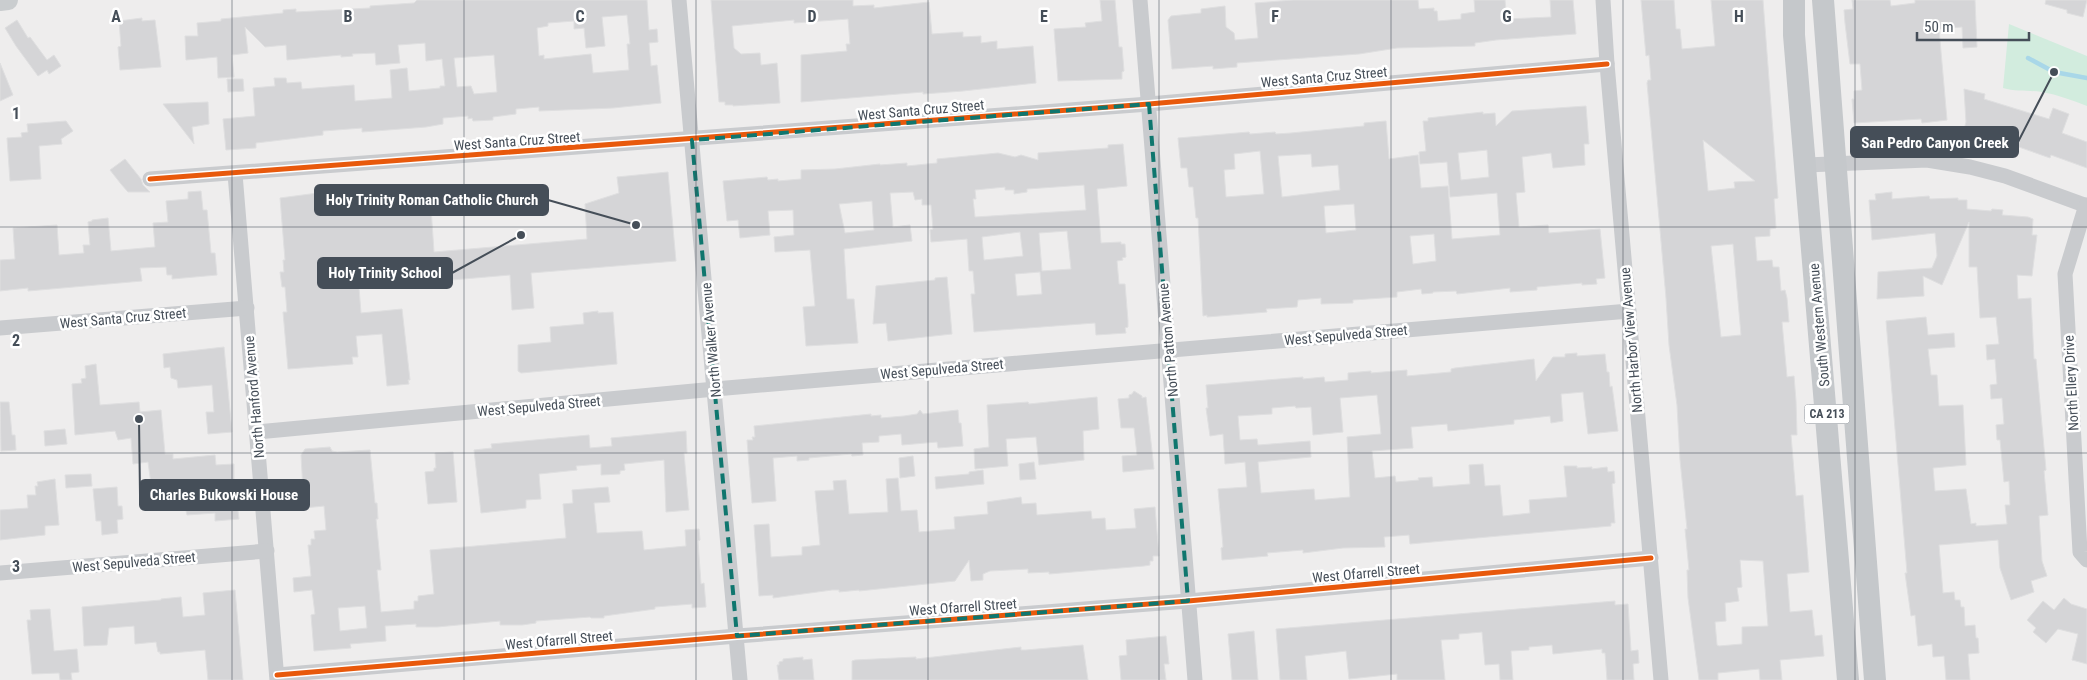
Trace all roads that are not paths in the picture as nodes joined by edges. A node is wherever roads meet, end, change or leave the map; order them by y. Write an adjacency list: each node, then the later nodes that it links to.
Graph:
1 (8, 0): 7 (street)
2 (679, 0): 10 (street, North Walker Avenue)
3 (1140, 0): 9 (street, North Patton Avenue)
4 (1604, 0): 8 (street, North Harbor View Avenue)
5 (1794, 0): 12 (main road, South Western Avenue / CA 213)
6 (1823, 0): 11 (main road, South Western Avenue / CA 213)
7 (0, 1)
8 (1607, 64): 9 (street, West Santa Cruz Street); 17 (street, North Harbor View Avenue)
9 (1149, 104): 10 (street, West Santa Cruz Street); 19 (street, North Patton Avenue)
10 (692, 140): 13 (street, West Santa Cruz Street); 20 (street, North Walker Avenue)
11 (1834, 164): 12 (street); 15 (street); 33 (main road, South Western Avenue / CA 213)
12 (1806, 165): 32 (main road, South Western Avenue / CA 213)
13 (235, 174): 14 (street, West Santa Cruz Street); 16 (street, North Hanford Avenue)
14 (150, 179)
15 (2086, 206): 24 (street, North Ellery Drive)
16 (247, 308): 18 (street, West Santa Cruz Street); 21 (street, North Hanford Avenue)
17 (1629, 311): 19 (street, West Sepulveda Street); 23 (street, North Harbor View Avenue)
18 (0, 328)
19 (1169, 350): 20 (street, West Sepulveda Street); 26 (street, North Patton Avenue)
20 (715, 389): 21 (street, West Sepulveda Street); 27 (street, North Walker Avenue)
21 (257, 432): 22 (street, North Hanford Avenue)
22 (267, 551): 25 (street, West Sepulveda Street); 28 (street, North Hanford Avenue)
23 (1651, 558): 26 (street, West Ofarrell Street); 31 (street, North Harbor View Avenue)
24 (2087, 560)
25 (0, 573)
26 (1188, 601): 27 (street, West Ofarrell Street); 30 (street, North Patton Avenue)
27 (737, 636): 28 (street, West Ofarrell Street); 29 (street, North Walker Avenue)
28 (277, 678)
29 (740, 680)
30 (1195, 680)
31 (1661, 680)
32 (1848, 680)
33 (1875, 680)

